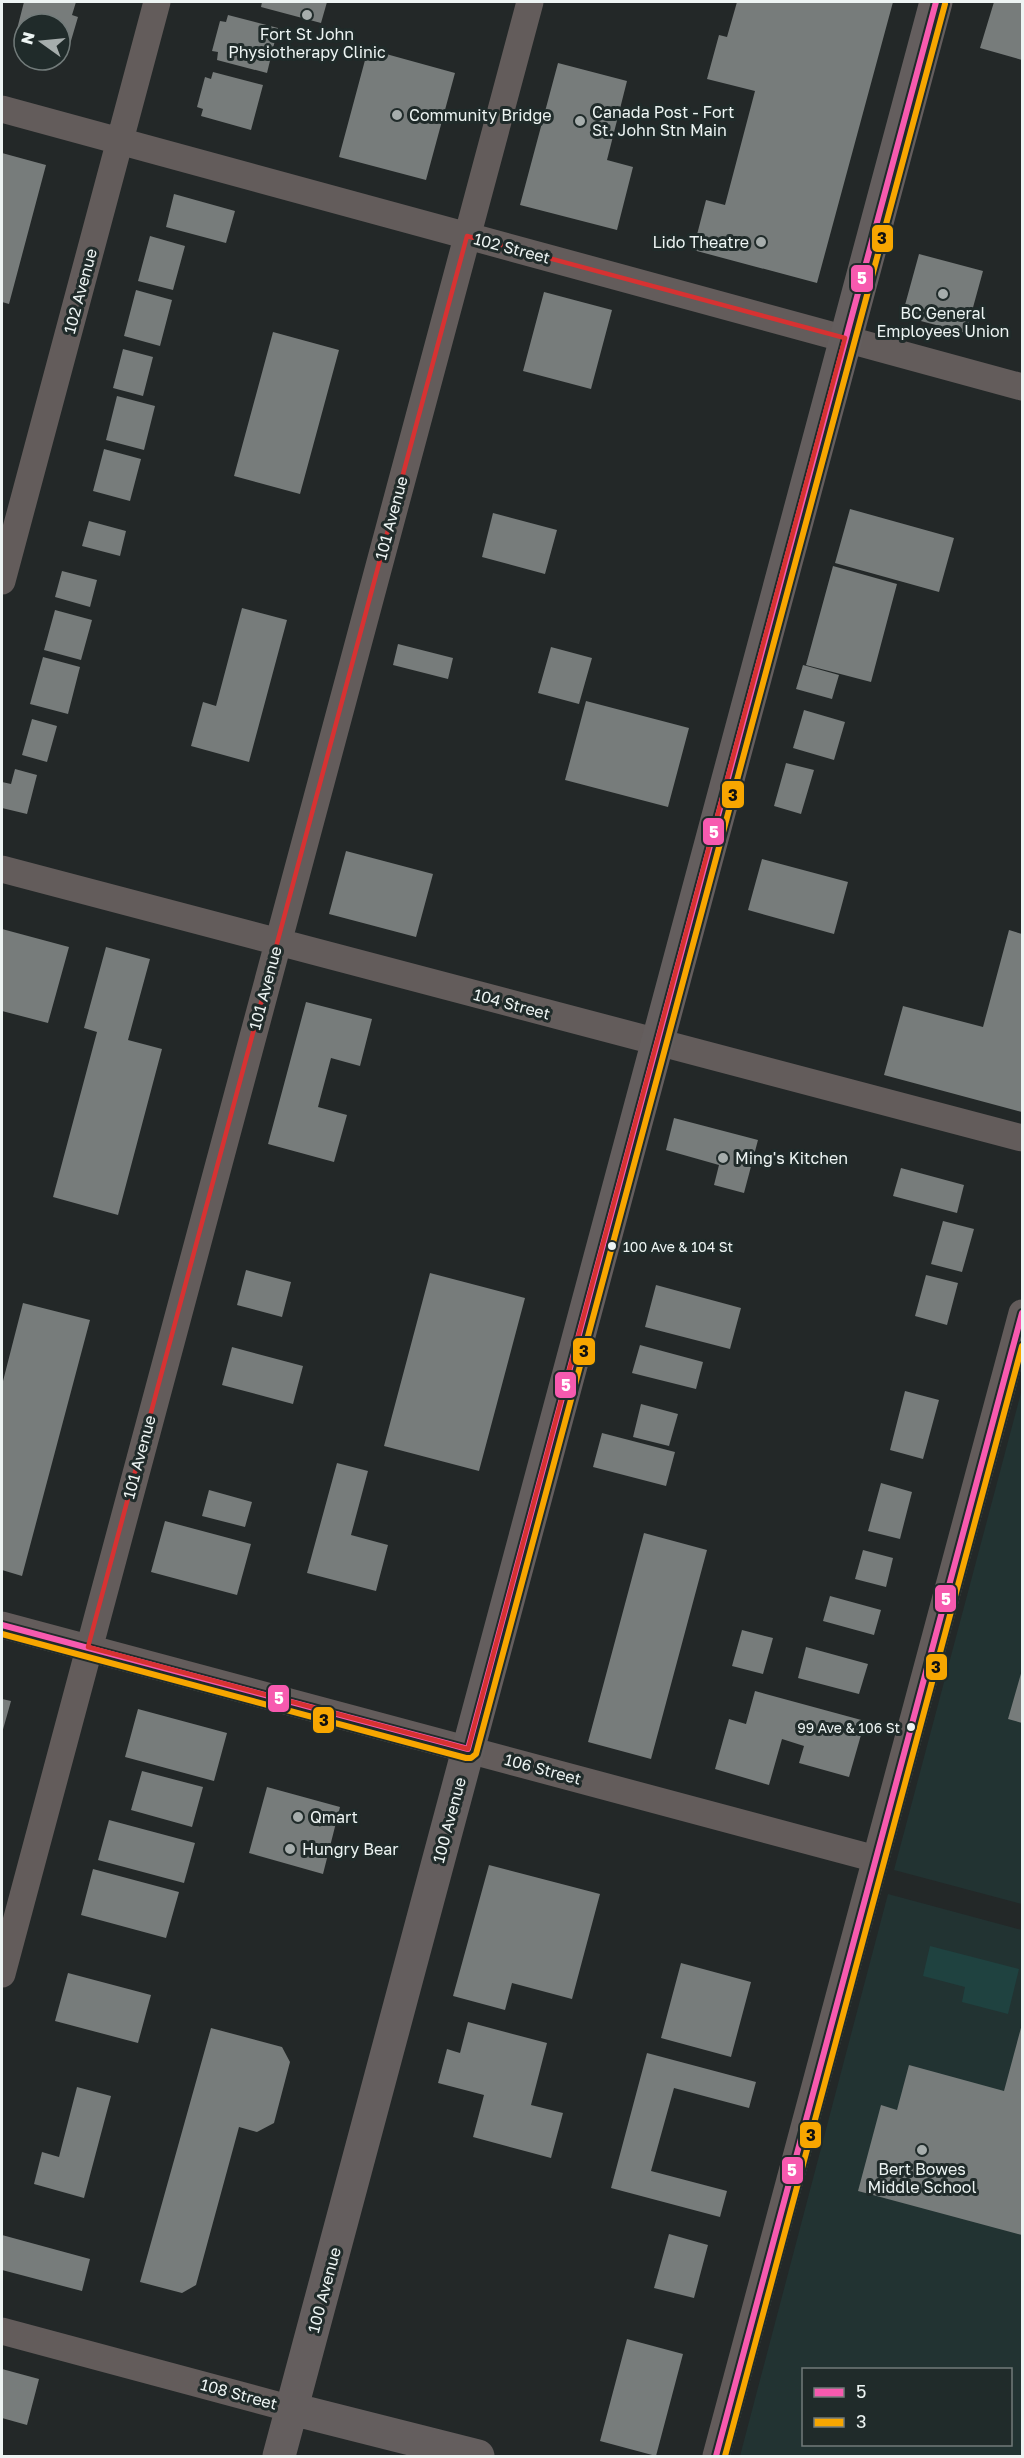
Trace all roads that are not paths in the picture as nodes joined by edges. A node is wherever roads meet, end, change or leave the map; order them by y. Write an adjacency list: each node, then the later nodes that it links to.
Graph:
1 (157, 2): 5 (street, 102 Avenue)
2 (530, 2): 6 (street, 101 Avenue)
3 (936, 2): 7 (main road, 100 Avenue)
4 (2, 109): 5 (street, 102 Street)
5 (120, 142): 6 (street, 102 Street); 9 (street, 102 Avenue)
6 (467, 236): 7 (street, 102 Street); 11 (street, 101 Avenue)
7 (845, 338): 8 (street, 102 Street); 12 (main road, 100 Avenue)
8 (1023, 387)
9 (2, 581)
10 (2, 869): 11 (street, 104 Street)
11 (277, 942): 12 (street, 104 Street); 16 (street, 101 Avenue)
12 (658, 1042): 13 (street, 104 Street); 17 (main road, 100 Avenue)
13 (1023, 1138)
14 (1023, 1313): 18 (street)
15 (2, 1625): 16 (street, 106 Street)
16 (88, 1647): 17 (street, 106 Street); 19 (street, 101 Avenue)
17 (468, 1749): 18 (street, 106 Street); 21 (main road, 100 Avenue)
18 (876, 1859): 24 (street)
19 (2, 1974)
20 (2, 2331): 21 (street, 108 Street)
21 (292, 2409): 22 (main road, 100 Avenue); 23 (main road, 108 Street)
22 (279, 2457)
23 (478, 2457)
24 (716, 2457)

